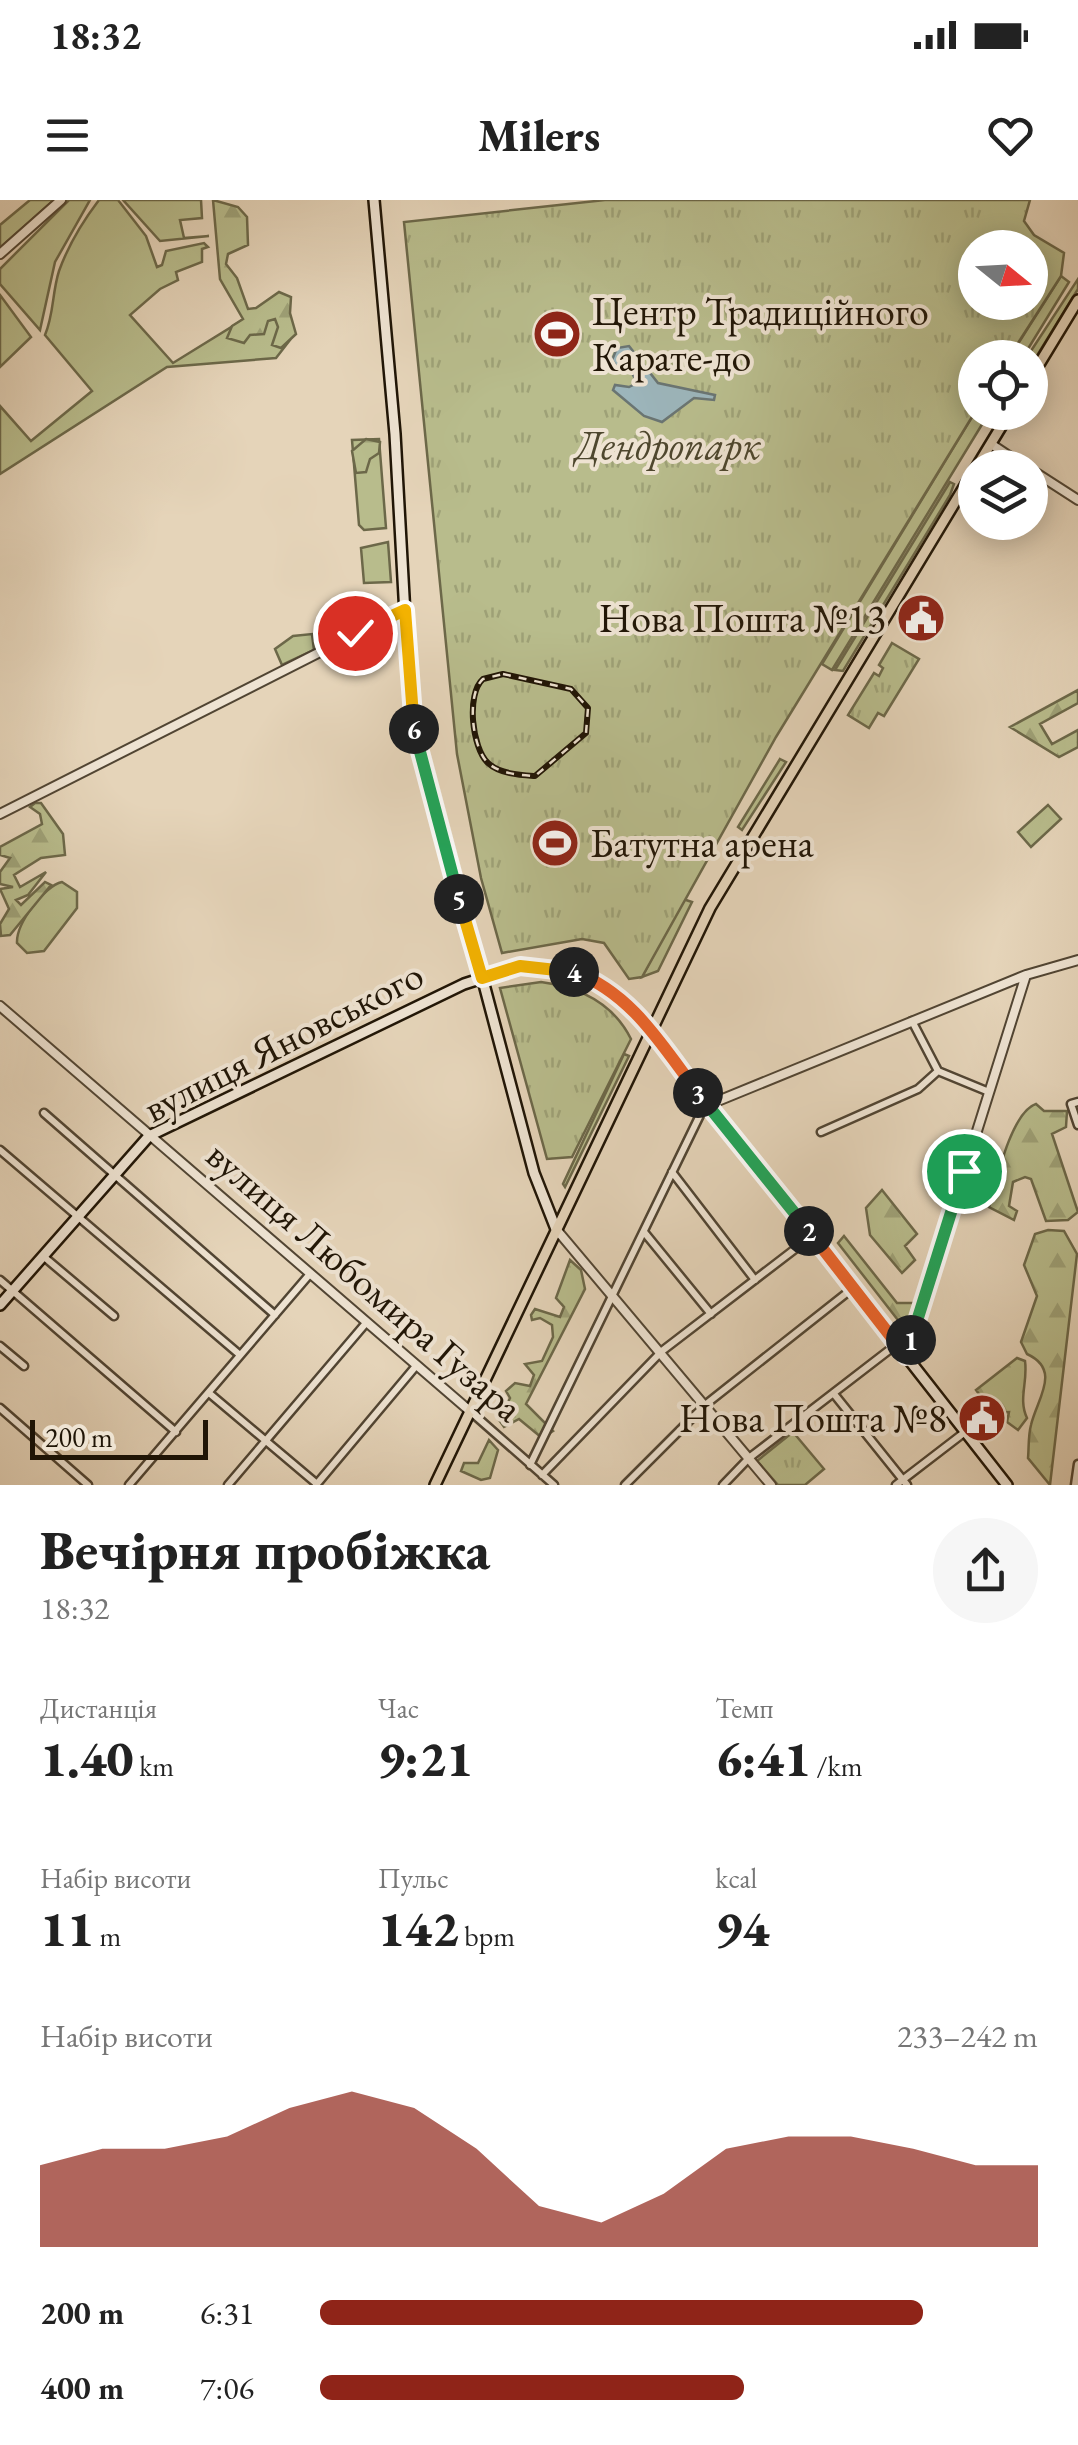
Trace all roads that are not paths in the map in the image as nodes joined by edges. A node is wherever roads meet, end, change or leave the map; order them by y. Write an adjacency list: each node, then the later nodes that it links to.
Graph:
1 (61, 200): 3 (street)
2 (374, 200): 13 (main road)
3 (0, 254)
4 (1078, 300): 5 (main road)
5 (1048, 349)
6 (999, 430): 7 (main road)
7 (991, 444): 8 (main road); 9 (street)
8 (987, 450)
9 (1000, 450)
10 (1048, 480): 12 (street)
11 (958, 497): 20 (main road)
12 (1078, 500)
13 (405, 610): 14 (street); 17 (main road)
14 (0, 814)
15 (1078, 960): 16 (street)
16 (1026, 975): 19 (street); 22 (street)
17 (482, 978): 20 (main road, вулиця Яновського); 28 (main road, вулиця Яновського); 33 (main road)
18 (1, 1009): 28 (street, вулиця Любомира Гузара)
19 (912, 1022): 21 (street); 24 (street)
20 (651, 1031): 24 (main road, вулиця Яновського); 33 (main road)
21 (938, 1071): 22 (street); 27 (street)
22 (989, 1092): 52 (street)
23 (1078, 1102): 26 (street)
24 (708, 1106): 30 (street); 35 (main road, вулиця Яновського)
25 (44, 1113): 31 (street)
26 (1078, 1125)
27 (821, 1132)
28 (149, 1136): 31 (main road, вулиця Яновського); 37 (street, вулиця Любомира Гузара)
29 (0, 1150): 32 (street)
30 (672, 1172): 34 (street); 39 (street)
31 (113, 1177): 32 (main road, вулиця Яновського); 45 (street)
32 (77, 1218): 36 (main road, вулиця Яновського); 51 (street)
33 (556, 1228): 42 (street); 59 (main road)
34 (644, 1232): 42 (street); 44 (street)
35 (812, 1236): 39 (street); 40 (main road, вулиця Яновського)
36 (43, 1256): 41 (main road, вулиця Яновського); 46 (street)
37 (309, 1275): 45 (street); 47 (street, вулиця Любомира Гузара)
38 (0, 1280): 41 (street)
39 (755, 1280): 44 (street)
40 (853, 1288): 48 (main road, вулиця Яновського); 57 (street)
41 (12, 1291): 43 (main road, вулиця Яновського); 61 (street)
42 (613, 1293): 50 (street); 64 (street)
43 (0, 1304)
44 (712, 1314): 50 (street)
45 (275, 1315): 51 (street)
46 (114, 1316)
47 (366, 1323): 54 (street, вулиця Любомира Гузара); 62 (street)
48 (897, 1344): 52 (main road, вулиця Яновського); 56 (street)
49 (0, 1346): 53 (street)
50 (662, 1352): 57 (street); 66 (street)
51 (240, 1356): 55 (street)
52 (906, 1356): 60 (main road, вулиця Яновського)
53 (24, 1366)
54 (416, 1366): 59 (street, вулиця Любомира Гузара); 68 (street)
55 (209, 1393): 61 (street); 62 (street)
56 (834, 1394): 63 (street); 67 (street)
57 (705, 1405): 63 (street); 74 (street)
58 (0, 1408): 69 (street)
59 (471, 1412): 64 (street, вулиця Любомира Гузара); 72 (main road)
60 (966, 1431): 67 (street); 77 (main road, вулиця Яновського)
61 (176, 1432): 70 (street)
62 (266, 1440): 68 (street); 71 (street)
63 (749, 1458): 75 (street); 76 (street)
64 (530, 1464): 66 (street, вулиця Любомира Гузара)
65 (1078, 1464): 78 (street)
66 (542, 1475): 73 (street, вулиця Любомира Гузара)
67 (902, 1483)
68 (316, 1484)
69 (88, 1485)
70 (129, 1485)
71 (228, 1485)
72 (435, 1485)
73 (554, 1485)
74 (624, 1485)
75 (723, 1485)
76 (771, 1485)
77 (1008, 1485)
78 (1075, 1485)

